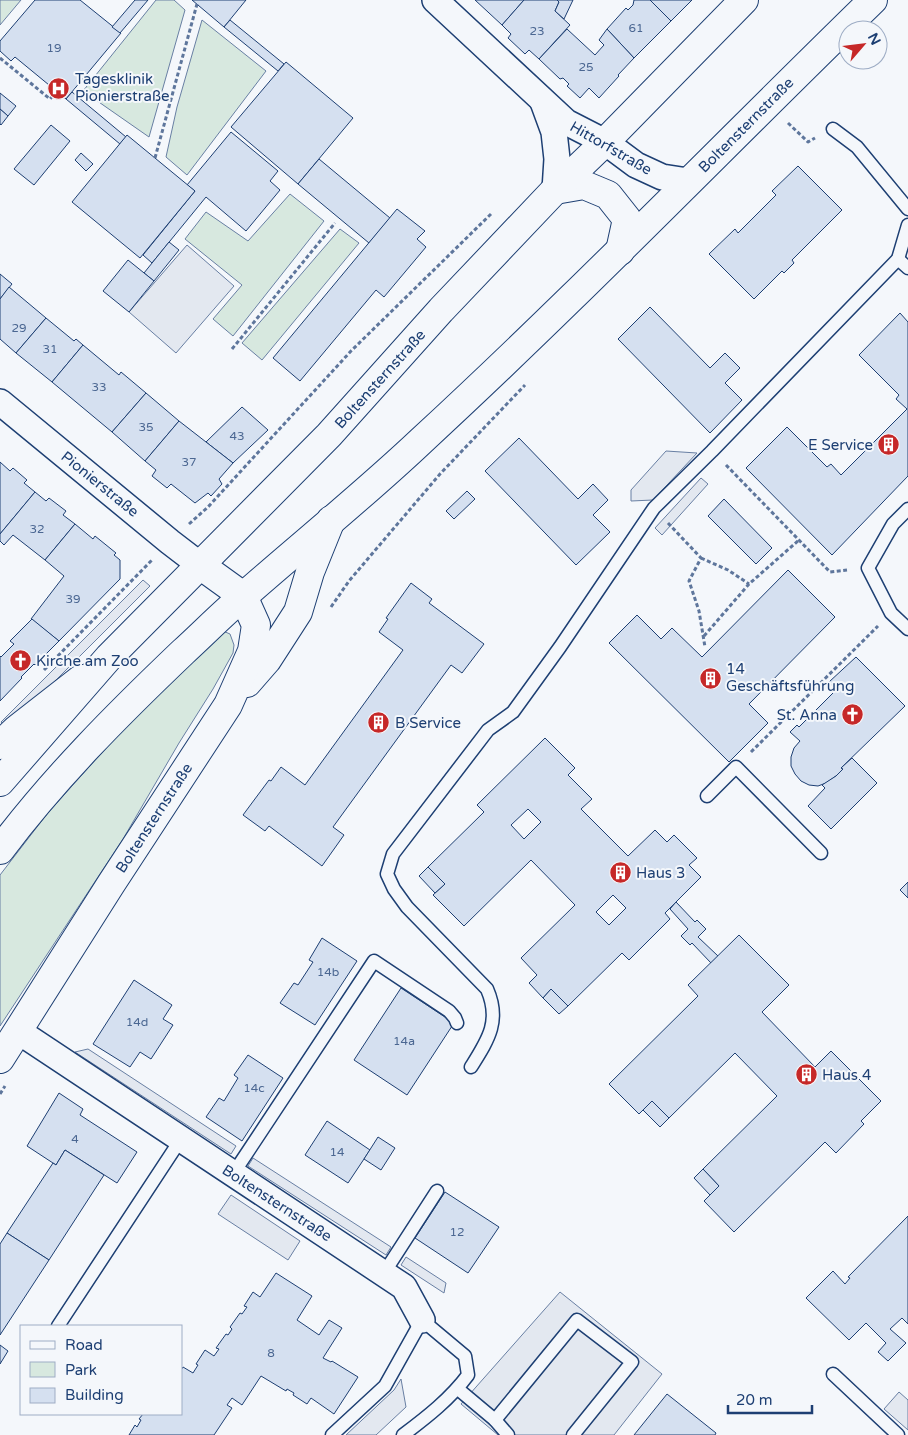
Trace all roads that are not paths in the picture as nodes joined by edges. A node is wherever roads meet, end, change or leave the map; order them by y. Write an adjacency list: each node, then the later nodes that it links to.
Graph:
1 (435, 0): 4 (street, Hittorfstraße)
2 (744, 0): 6 (main road, Boltensternstraße)
3 (873, 0): 7 (main road, Boltensternstraße)
4 (542, 100): 6 (street, Hittorfstraße); 8 (street, Hittorfstraße)
5 (833, 128): 9 (lane)
6 (605, 142): 7 (street, Hittorfstraße); 8 (main road, Boltensternstraße)
7 (688, 181): 11 (main road, Boltensternstraße)
8 (555, 190): 11 (main road); 17 (main road, Boltensternstraße)
9 (908, 209)
10 (908, 225): 12 (lane)
11 (620, 251): 16 (main road, Boltensternstraße)
12 (898, 259): 13 (lane); 29 (lane)
13 (908, 268)
14 (0, 402): 17 (street, Pionierstraße)
15 (908, 509): 19 (lane)
16 (331, 520): 18 (main road, Boltensternstraße); 21 (main road)
17 (200, 564): 18 (main road, Boltensternstraße); 20 (main road, Boltensternstraße)
18 (243, 596): 21 (main road, Boltensternstraße); 25 (main road, Boltensternstraße)
19 (908, 629)
20 (109, 656): 22 (main road, Boltensternstraße); 23 (main road, Boltensternstraße)
21 (228, 705): 28 (main road, Boltensternstraße)
22 (0, 745)
23 (0, 782)
24 (707, 796): 26 (lane)
25 (0, 850)
26 (821, 853)
27 (457, 1023): 32 (lane)
28 (18, 1031): 30 (main road, Boltensternstraße); 31 (street, Boltensternstraße)
29 (471, 1067)
30 (5, 1069)
31 (181, 1139): 32 (street, Boltensternstraße); 36 (lane)
32 (233, 1174): 34 (street, Boltensternstraße)
33 (437, 1191): 34 (lane)
34 (384, 1273): 35 (street, Boltensternstraße)
35 (422, 1320): 38 (lane); 40 (lane)
36 (59, 1325)
37 (833, 1374): 44 (lane)
38 (458, 1389): 39 (lane); 41 (lane)
39 (495, 1420): 42 (lane); 43 (lane)
40 (332, 1435)
41 (403, 1435)
42 (508, 1435)
43 (573, 1435)
44 (898, 1435)

